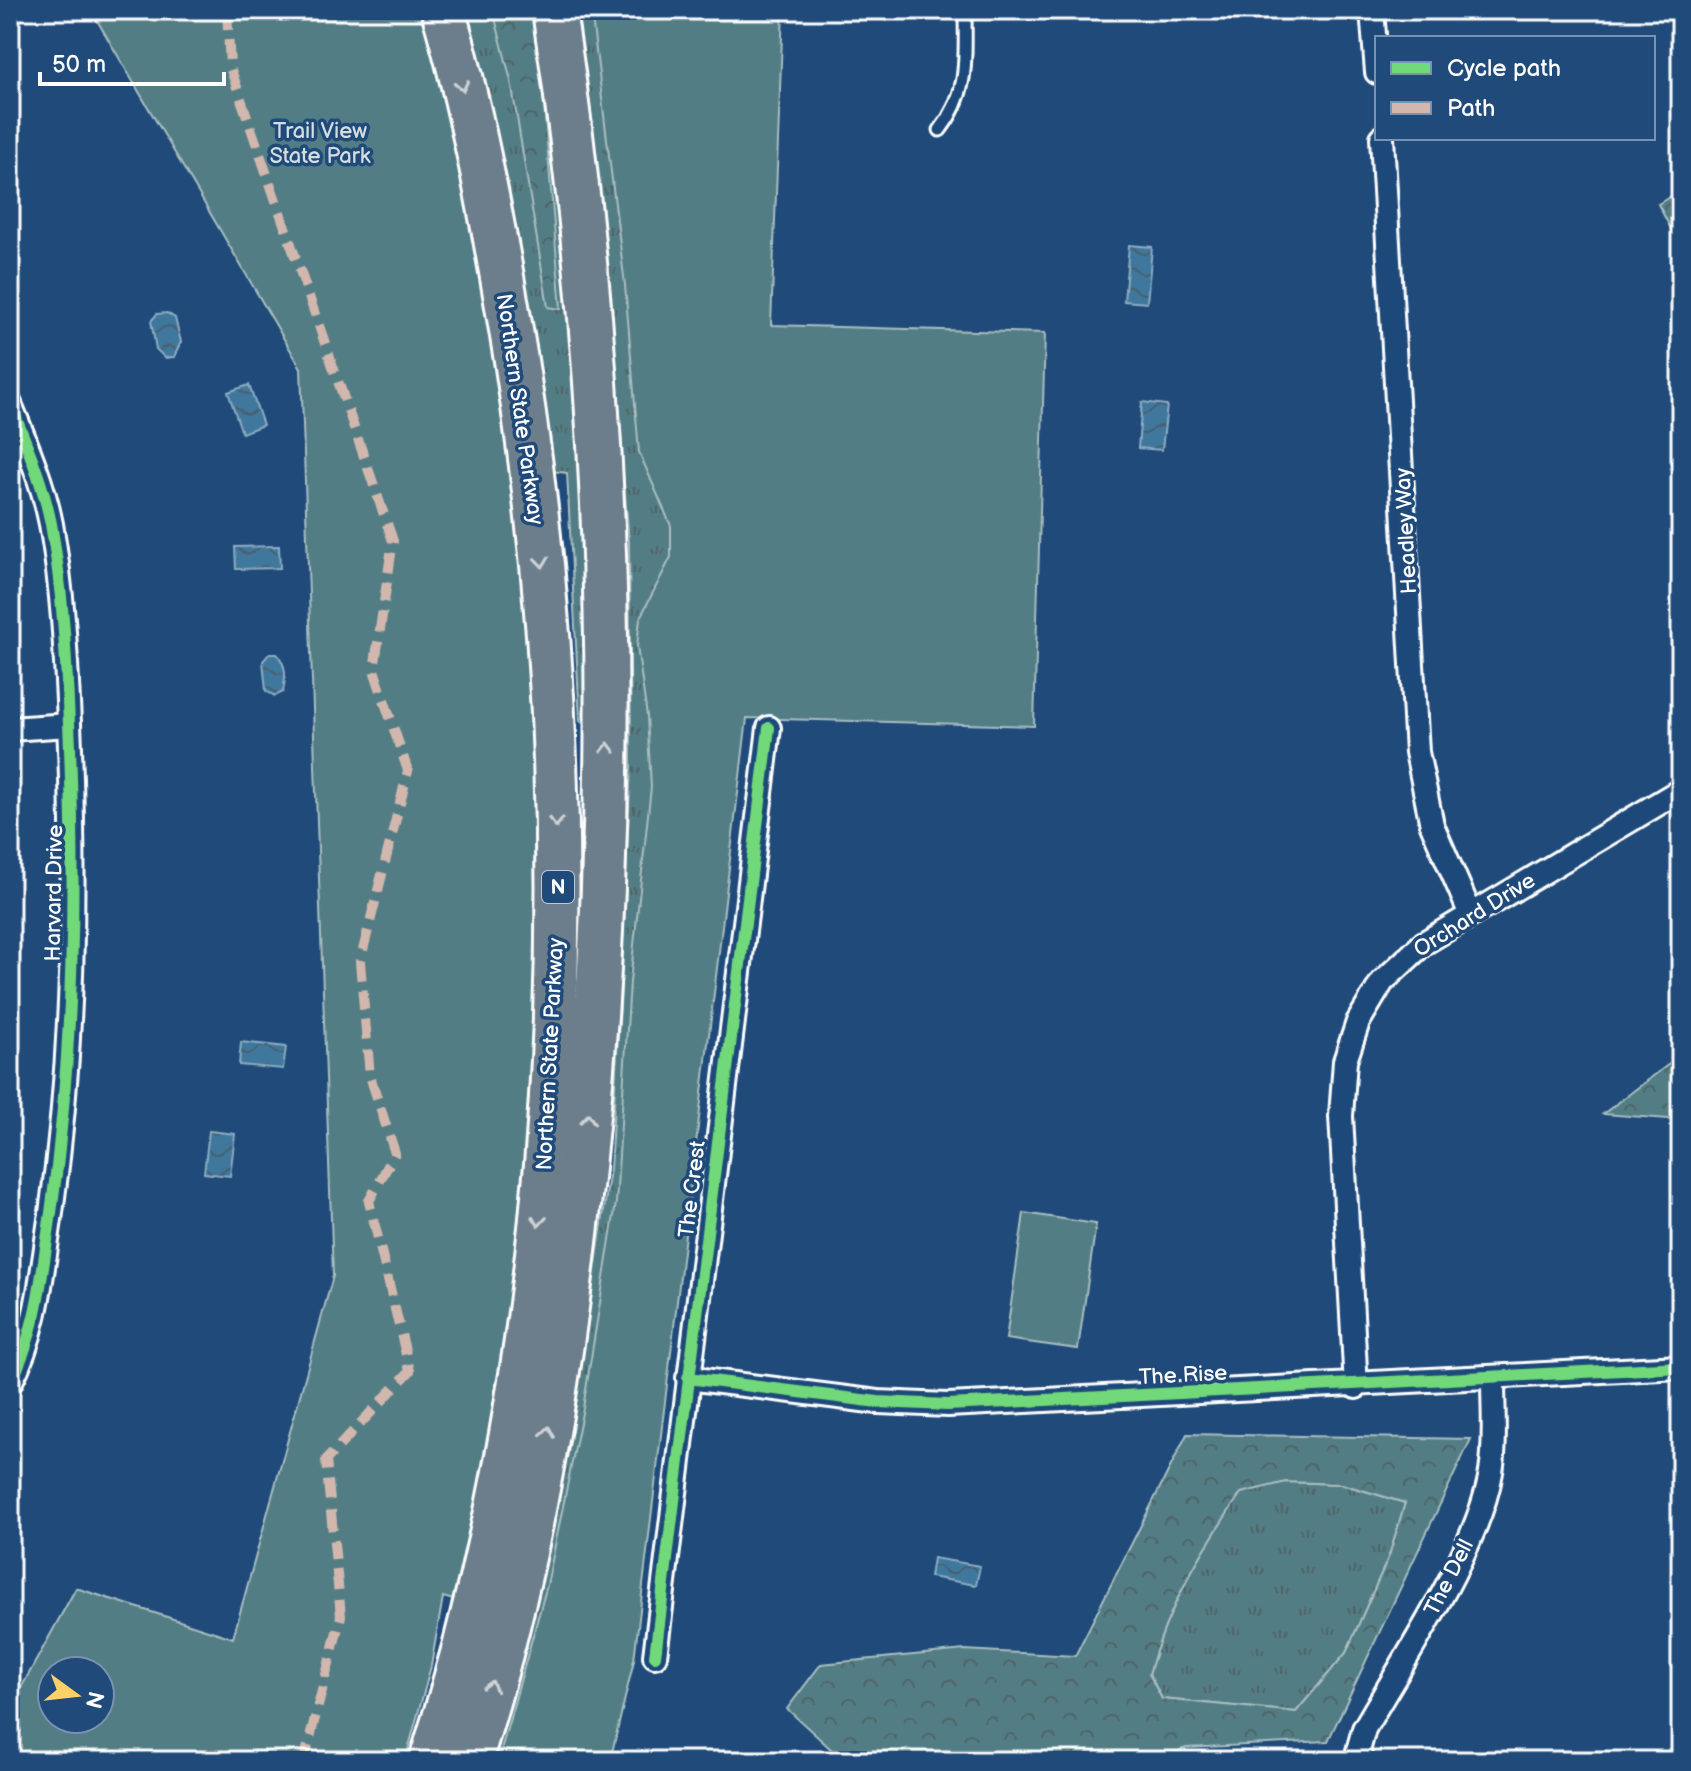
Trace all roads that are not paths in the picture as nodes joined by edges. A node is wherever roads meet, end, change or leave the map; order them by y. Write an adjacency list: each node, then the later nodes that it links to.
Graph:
1 (443, 10): 20 (highway, Northern State Parkway / N, one-way to 20)
2 (554, 10): 21 (highway, Northern State Parkway / N, one-way to 2)
3 (965, 10): 6 (lane)
4 (1372, 10): 5 (street)
5 (1375, 47)
6 (940, 130)
7 (1382, 140): 13 (street, Headley Way)
8 (10, 404): 9 (street, Harvard Drive)
9 (69, 725): 11 (street); 17 (street, Harvard Drive)
10 (769, 728): 15 (street, The Crest)
11 (10, 729)
12 (1681, 790): 13 (street, Orchard Drive)
13 (1471, 915): 18 (street, Orchard Drive)
14 (1681, 1367): 16 (street, The Rise)
15 (688, 1378): 18 (street, The Rise); 19 (street, The Crest)
16 (1493, 1380): 18 (street, The Rise); 22 (street, The Dell)
17 (10, 1383)
18 (1356, 1387)
19 (655, 1656)
20 (431, 1761)
21 (470, 1761)
22 (1362, 1761)

